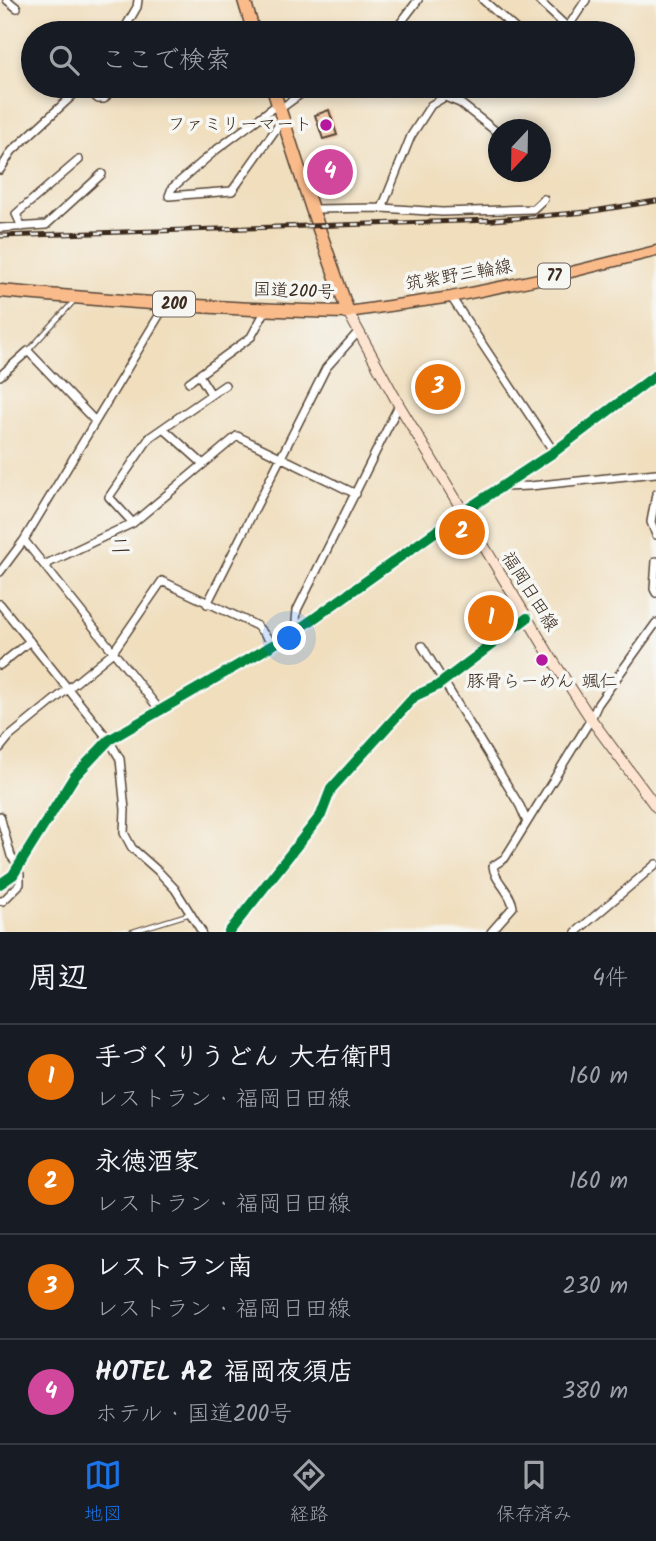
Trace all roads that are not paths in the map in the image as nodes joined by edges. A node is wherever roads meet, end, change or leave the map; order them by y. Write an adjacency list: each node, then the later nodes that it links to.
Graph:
1 (7, 0): 8 (street)
2 (138, 0): 9 (street)
3 (244, 0): 10 (highway)
4 (418, 0): 11 (street)
5 (483, 0): 12 (street)
6 (538, 0): 13 (street)
7 (586, 0): 14 (street)
8 (17, 8)
9 (130, 21)
10 (250, 21)
11 (402, 21)
12 (507, 21)
13 (558, 21)
14 (572, 21)
15 (71, 98): 23 (street)
16 (276, 98): 20 (highway, 国道200号)
17 (297, 98): 20 (street)
18 (443, 98): 26 (street)
19 (448, 98): 21 (street)
20 (280, 111): 20 (street); 27 (highway, 国道200号)
21 (488, 124)
22 (79, 160): 28 (street)
23 (0, 170)
24 (102, 174): 28 (street)
25 (544, 200): 26 (street)
26 (382, 208): 27 (street)
27 (312, 209): 36 (highway, 国道200号)
28 (22, 227): 29 (street)
29 (0, 228)
30 (656, 251): 33 (main road, 筑紫野三輪線 / 77)
31 (0, 291): 32 (highway, 国道200号 / 200)
32 (77, 298): 34 (highway, 国道200号 / 200); 38 (lane)
33 (451, 298): 36 (main road, 筑紫野三輪線 / 77); 48 (street)
34 (166, 304): 35 (highway, 国道200号 / 200); 46 (street)
35 (266, 310): 36 (highway, 国道200号 / 200); 39 (street)
36 (348, 312): 37 (main road, 福岡日田線)
37 (359, 331): 45 (main road, 福岡日田線); 49 (street)
38 (28, 351): 41 (street); 46 (street)
39 (199, 375): 42 (street); 44 (street)
40 (656, 375): 48 (street)
41 (0, 376)
42 (190, 382)
43 (225, 385): 44 (street)
44 (211, 394): 47 (street)
45 (399, 405): 53 (street); 55 (main road, 福岡日田線)
46 (95, 421): 58 (street)
47 (163, 428): 50 (street); 56 (street)
48 (554, 452): 52 (street)
49 (279, 458): 50 (street); 53 (street); 64 (street)
50 (202, 463): 56 (street)
51 (656, 474): 52 (street)
52 (502, 487): 55 (street)
53 (356, 494): 67 (street)
54 (656, 494): 57 (street)
55 (463, 512): 65 (main road, 福岡日田線); 67 (street)
56 (132, 523): 60 (street)
57 (656, 535)
58 (24, 540): 60 (street); 61 (street)
59 (656, 561): 62 (street)
60 (44, 565): 71 (street)
61 (0, 572)
62 (656, 593)
63 (0, 604): 68 (street)
64 (207, 604): 69 (street); 71 (street)
65 (527, 618): 73 (street); 76 (main road, 福岡日田線)
66 (656, 623): 76 (street)
67 (295, 632): 69 (street)
68 (30, 640): 72 (street); 74 (street)
69 (274, 645): 75 (street)
70 (422, 646): 73 (street)
71 (113, 652): 74 (street); 75 (street)
72 (0, 665)
73 (442, 682): 81 (street); 89 (street)
74 (69, 689): 77 (street); 78 (street)
75 (159, 709): 77 (street)
76 (591, 719): 79 (main road, 福岡日田線); 81 (street)
77 (109, 740): 83 (street); 86 (street)
78 (0, 748)
79 (656, 807)
80 (0, 816): 83 (street)
81 (527, 822): 90 (street)
82 (656, 864): 91 (street)
83 (18, 865): 84 (street); 85 (street)
84 (0, 884)
85 (0, 901)
86 (189, 914): 87 (lane); 88 (street)
87 (131, 932)
88 (202, 932)
89 (229, 932)
90 (491, 932)
91 (576, 932)

